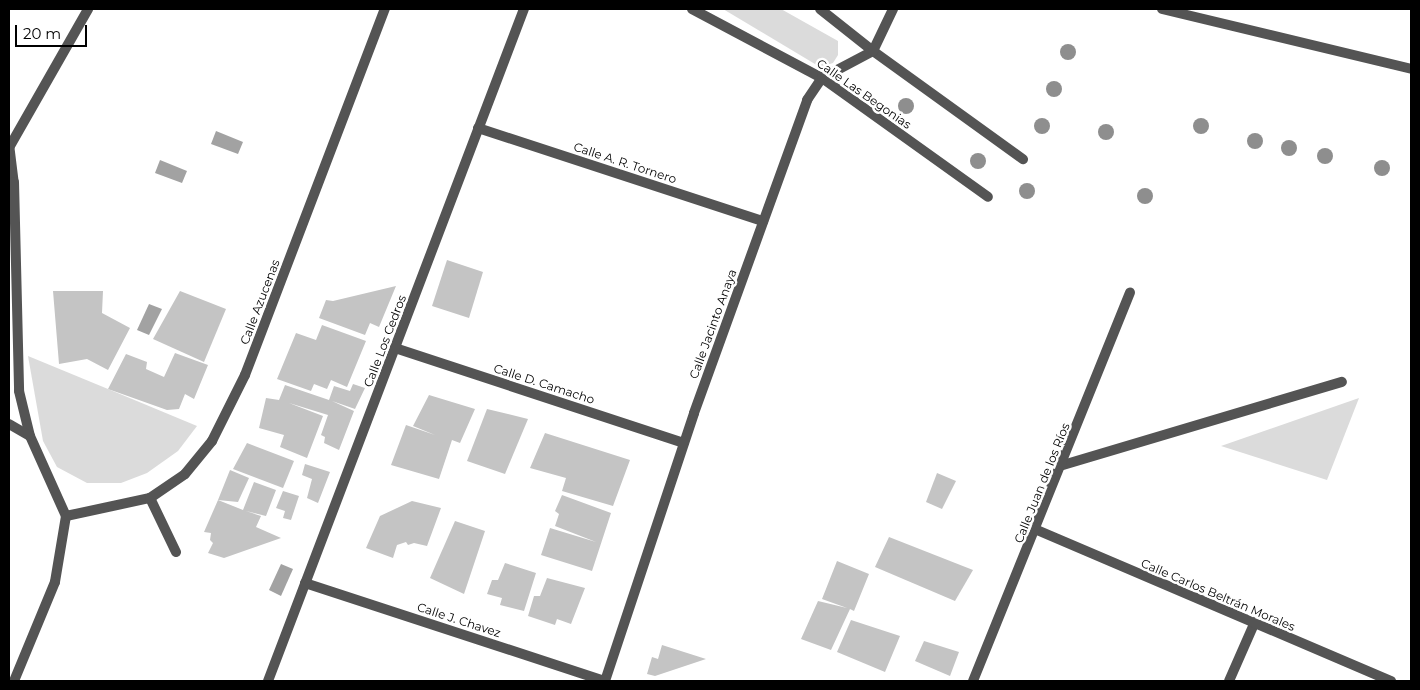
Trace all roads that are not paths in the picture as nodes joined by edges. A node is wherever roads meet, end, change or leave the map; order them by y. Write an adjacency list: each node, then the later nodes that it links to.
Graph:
1 (88, 9): 12 (street)
2 (385, 9): 23 (street, Calle Azucenas)
3 (524, 9): 11 (street, Calle Los Cedros)
4 (692, 9): 10 (street, Calle Las Begonias)
5 (820, 9): 8 (street)
6 (893, 9): 8 (street)
7 (1162, 9): 9 (street)
8 (873, 50): 10 (street, Calle Jacinto Anaya); 13 (street)
9 (1411, 69)
10 (822, 78): 14 (street, Calle Las Begonias); 15 (street, Calle Jacinto Anaya)
11 (478, 128): 15 (street, Calle A. R. Tornero); 17 (street, Calle Los Cedros)
12 (9, 145): 20 (street)
13 (1023, 160)
14 (988, 197)
15 (764, 221): 21 (street, Calle Jacinto Anaya)
16 (1130, 293): 22 (street, Calle Juan de los Ríos)
17 (395, 348): 21 (street, Calle D. Camacho); 27 (street, Calle Los Cedros)
18 (1342, 382): 22 (street)
19 (9, 424): 20 (street)
20 (30, 436): 24 (street)
21 (684, 443): 31 (street, Calle Jacinto Anaya)
22 (1063, 465): 25 (street, Calle Juan de los Ríos)
23 (150, 498): 24 (street, Calle Azucenas); 26 (street)
24 (66, 516): 29 (street)
25 (1037, 530): 28 (street, Calle Carlos Beltrán Morales); 32 (street, Calle Juan de los Ríos)
26 (176, 552)
27 (305, 583): 30 (street, Calle Los Cedros); 31 (street, Calle J. Chavez)
28 (1254, 624): 33 (street); 34 (street, Calle Carlos Beltrán Morales)
29 (14, 681)
30 (268, 681)
31 (605, 681)
32 (974, 681)
33 (1228, 681)
34 (1391, 681)

